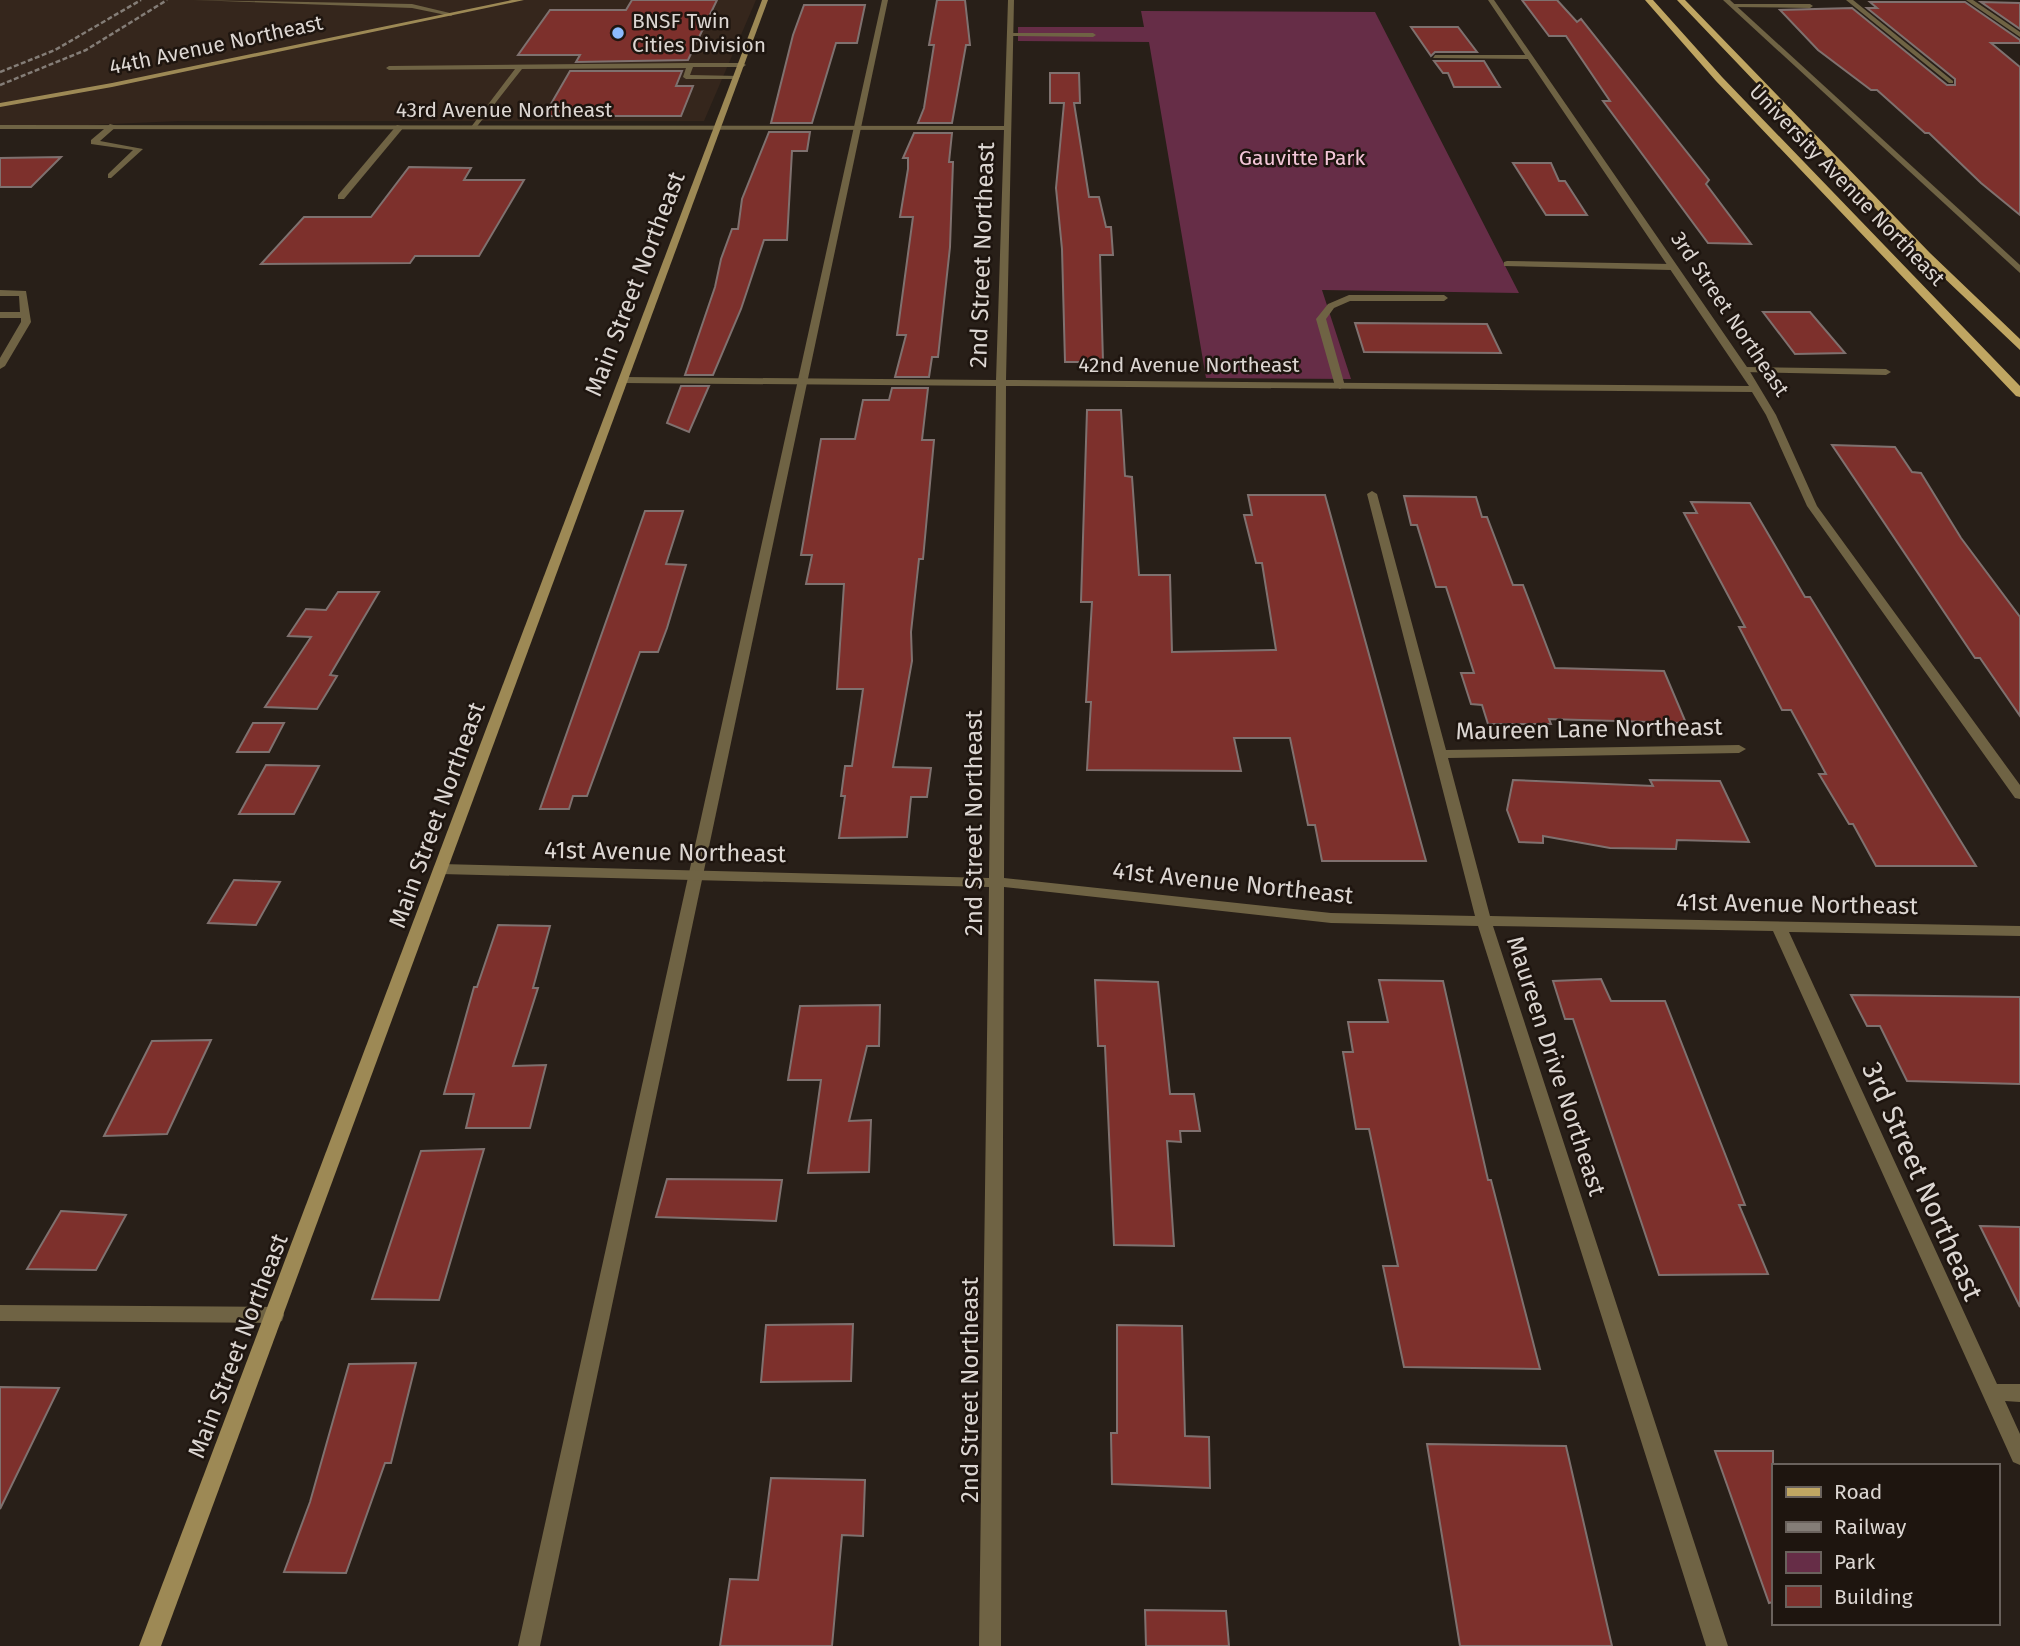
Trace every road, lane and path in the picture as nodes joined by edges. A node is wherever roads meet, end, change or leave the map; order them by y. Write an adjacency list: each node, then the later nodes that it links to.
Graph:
1 (196, 0): 13 (street)
2 (398, 0): 13 (street)
3 (521, 0): 15 (street, 44th Avenue Northeast)
4 (765, 0): 24 (street, Main Street Northeast)
5 (885, 0): 32 (street)
6 (1011, 0): 16 (street, 2nd Street Northeast)
7 (1491, 0): 20 (street, 3rd Street Northeast)
8 (1649, 0): 52 (main road, University Avenue Northeast)
9 (1681, 0): 43 (main road, University Avenue Northeast)
10 (1849, 0): 25 (street)
11 (1969, 0): 18 (street)
12 (1730, 3): 14 (street); 38 (street, University Avenue Northeast)
13 (391, 5): 15 (street)
14 (1810, 6)
15 (451, 14): 26 (street, 44th Avenue Northeast)
16 (1010, 35): 17 (street); 33 (street, 2nd Street Northeast)
17 (1093, 35)
18 (2020, 35)
19 (1435, 57): 20 (street)
20 (1529, 57): 37 (street, 3rd Street Northeast)
21 (690, 65): 23 (street); 24 (street); 24 (street)
22 (388, 68): 23 (street)
23 (519, 68): 30 (street)
24 (741, 71): 31 (street, Main Street Northeast)
25 (1951, 82)
26 (0, 104)
27 (113, 126): 28 (street, 43rd Avenue Northeast); 29 (street, 43rd Avenue Northeast); 34 (street)
28 (0, 127)
29 (400, 127): 30 (street, 43rd Avenue Northeast); 35 (street)
30 (475, 127): 31 (street, 43rd Avenue Northeast)
31 (719, 128): 32 (street, 43rd Avenue Northeast); 47 (street, Main Street Northeast)
32 (857, 128): 33 (street, 43rd Avenue Northeast); 48 (street)
33 (1008, 128): 49 (street, 2nd Street Northeast)
34 (111, 176)
35 (341, 197)
36 (1507, 264): 37 (street)
37 (1671, 267): 45 (street, 3rd Street Northeast)
38 (2020, 270)
39 (0, 293): 41 (street)
40 (1444, 298): 50 (street)
41 (25, 315): 42 (street); 44 (street)
42 (0, 316)
43 (2020, 346)
44 (0, 366)
45 (1744, 370): 46 (street); 51 (street, 3rd Street Northeast)
46 (1886, 372)
47 (623, 380): 48 (street, 42nd Avenue Northeast); 57 (street, Main Street Northeast)
48 (802, 382): 49 (street, 42nd Avenue Northeast); 58 (street)
49 (1001, 383): 50 (street, 42nd Avenue Northeast); 59 (street, 2nd Street Northeast)
50 (1340, 386): 51 (street, 42nd Avenue Northeast)
51 (1754, 389): 56 (street, 3rd Street Northeast)
52 (2020, 393)
53 (1373, 494): 55 (street, Maureen Drive Northeast)
54 (1739, 749): 55 (street, Maureen Lane Northeast)
55 (1440, 754): 60 (street, Maureen Drive Northeast)
56 (2020, 795)
57 (441, 869): 58 (street, 41st Avenue Northeast); 64 (street, Main Street Northeast)
58 (696, 876): 59 (street, 41st Avenue Northeast); 69 (street)
59 (997, 883): 60 (street, 41st Avenue Northeast); 70 (street, 2nd Street Northeast)
60 (1484, 922): 61 (street, 41st Avenue Northeast); 71 (street, Maureen Drive Northeast)
61 (1779, 927): 62 (street, 41st Avenue Northeast); 65 (street, 3rd Street Northeast)
62 (2020, 931)
63 (0, 1313): 64 (street)
64 (275, 1315): 68 (street, Main Street Northeast)
65 (1991, 1392): 66 (street); 67 (street, 3rd Street Northeast)
66 (2020, 1392)
67 (2020, 1456)
68 (150, 1646)
69 (530, 1646)
70 (990, 1646)
71 (1717, 1646)

